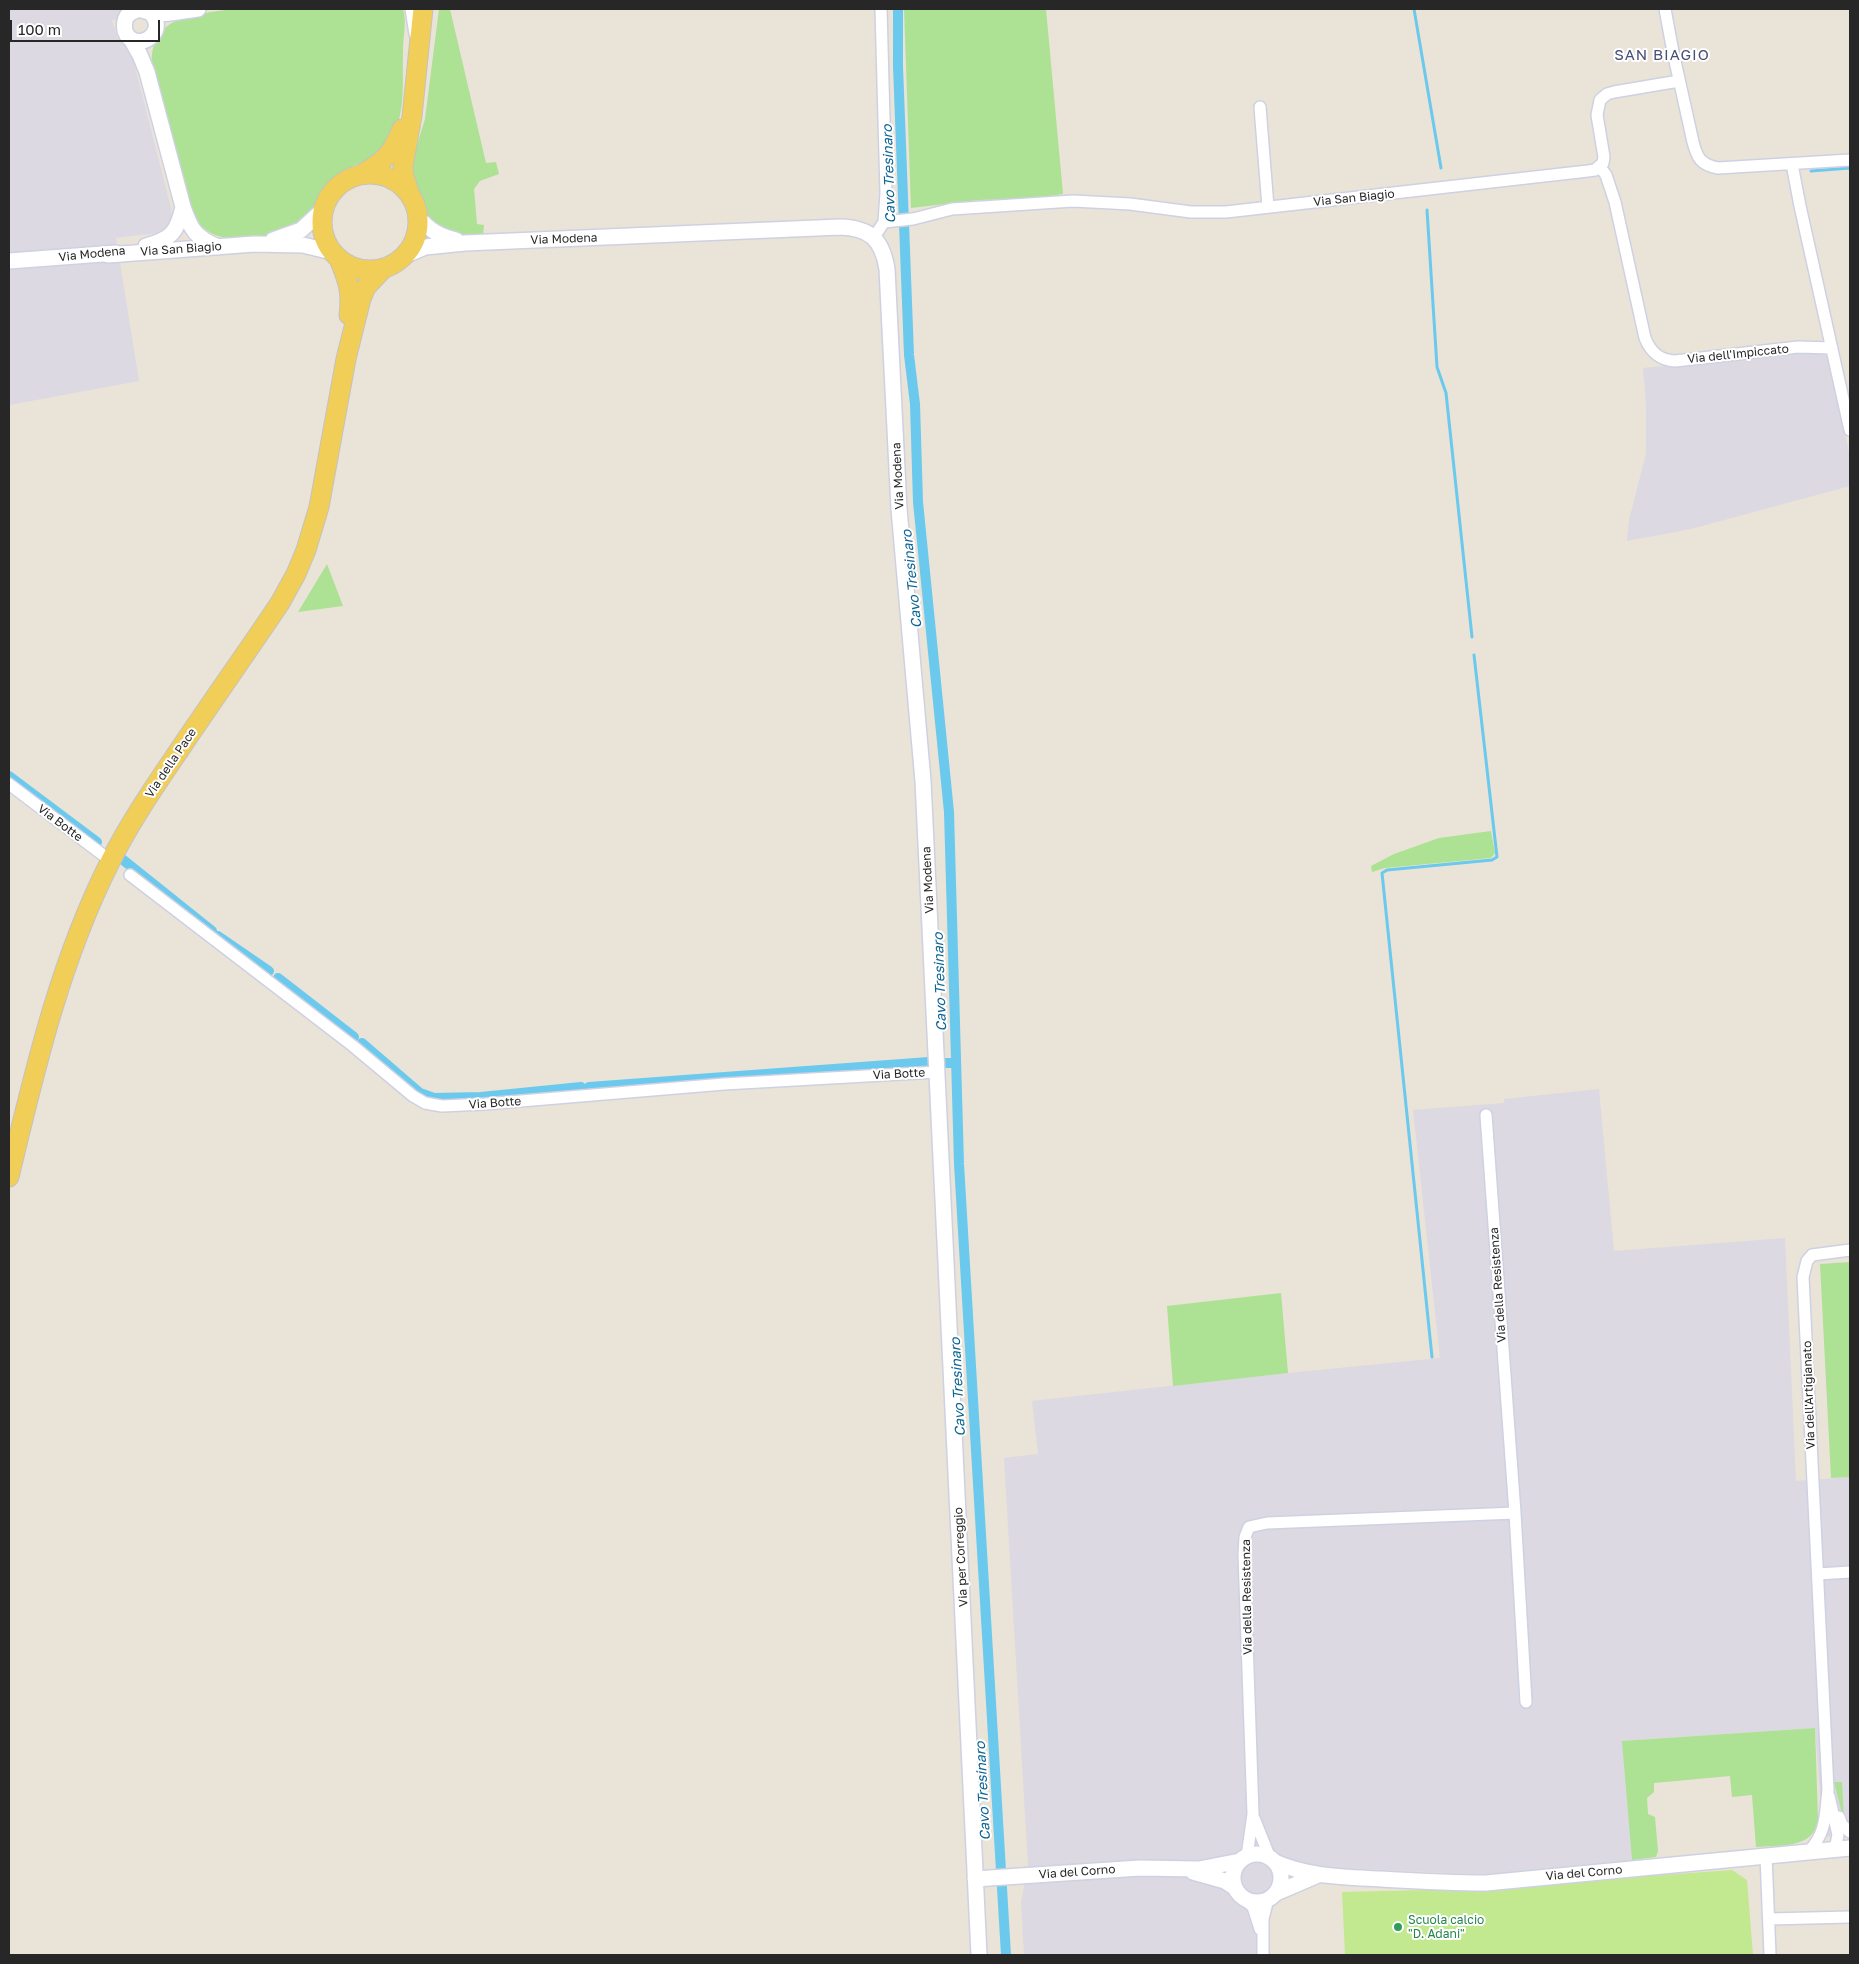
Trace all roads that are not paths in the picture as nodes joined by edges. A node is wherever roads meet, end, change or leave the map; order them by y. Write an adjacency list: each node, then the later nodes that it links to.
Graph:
1 (198, 9): 8 (street)
2 (411, 9): 11 (street)
3 (423, 9): 11 (main road)
4 (881, 9): 25 (street)
5 (1665, 9): 14 (street)
6 (147, 11): 7 (street); 8 (street); 9 (street)
7 (126, 13): 10 (street)
8 (176, 13): 9 (street)
9 (153, 34): 10 (street); 12 (street)
10 (132, 39): 12 (street)
11 (418, 55): 13 (main road)
12 (147, 72): 21 (street)
13 (416, 79): 19 (main road); 20 (main road)
14 (1679, 82): 17 (street); 18 (street)
15 (1260, 106): 22 (street)
16 (1850, 160): 17 (street)
17 (1792, 164): 35 (street)
18 (1600, 166): 22 (street, Via San Biagio); 35 (street, Via dell'Impiccato)
19 (359, 176): 20 (main road); 23 (main road)
20 (411, 198): 24 (main road)
21 (182, 207): 29 (street); 30 (street, Via Modena)
22 (1268, 207): 25 (street, Via San Biagio)
23 (325, 208): 28 (street, Via San Biagio); 31 (main road, Via della Pace)
24 (418, 217): 27 (street); 32 (main road, Via della Pace)
25 (888, 221): 26 (street)
26 (874, 237): 27 (street, Via Modena); 41 (street, Via Modena)
27 (465, 243): 32 (street)
28 (254, 244): 29 (street, Via San Biagio); 31 (street, Via San Biagio)
29 (218, 247): 30 (street, Via San Biagio)
30 (108, 255): 33 (street, Via Modena)
31 (336, 255): 34 (main road); 36 (main road, Via della Pace)
32 (404, 256): 34 (main road, Via della Pace)
33 (9, 261)
34 (384, 268): 36 (main road, Via della Pace)
35 (1832, 348): 37 (street)
36 (346, 359): 39 (main road, Via della Pace)
37 (1850, 430)
38 (9, 784): 39 (street, Via Botte)
39 (111, 861): 44 (main road, Via della Pace)
40 (130, 875): 41 (street, Via Botte)
41 (937, 1072): 43 (street, Via Modena)
42 (1486, 1116): 46 (street, Via della Resistenza)
43 (941, 1159): 61 (street, Via per Correggio)
44 (9, 1177)
45 (1850, 1250): 48 (street, Via dell'Artigianato)
46 (1515, 1513): 49 (street, Via della Resistenza); 51 (street, Via della Resistenza)
47 (1850, 1572): 48 (street)
48 (1818, 1574): 50 (street, Via dell'Artigianato)
49 (1526, 1702)
50 (1828, 1790): 52 (street); 54 (street); 55 (street, Via dell'Artigianato)
51 (1253, 1814): 57 (street, Via della Resistenza); 58 (street, Via della Resistenza)
52 (1850, 1832)
53 (1850, 1848): 54 (street, Via del Corno)
54 (1835, 1849): 55 (street, Via del Corno)
55 (1809, 1851): 56 (street, Via del Corno)
56 (1766, 1856): 60 (street, Via del Corno); 65 (street)
57 (1244, 1858): 58 (street, Via del Corno); 59 (street, Via del Corno); 62 (street)
58 (1273, 1860): 60 (street, Via del Corno); 63 (street)
59 (1180, 1869): 61 (street, Via del Corno); 62 (street, Via del Corno)
60 (1318, 1875): 63 (street, Via del Corno)
61 (982, 1878): 67 (street, Via per Correggio)
62 (1238, 1892): 63 (street, Via del Corno); 66 (street)
63 (1272, 1896): 66 (street)
64 (1850, 1917): 65 (street)
65 (1769, 1919): 69 (street)
66 (1262, 1938): 68 (street)
67 (979, 1955)
68 (1263, 1955)
69 (1770, 1955)

